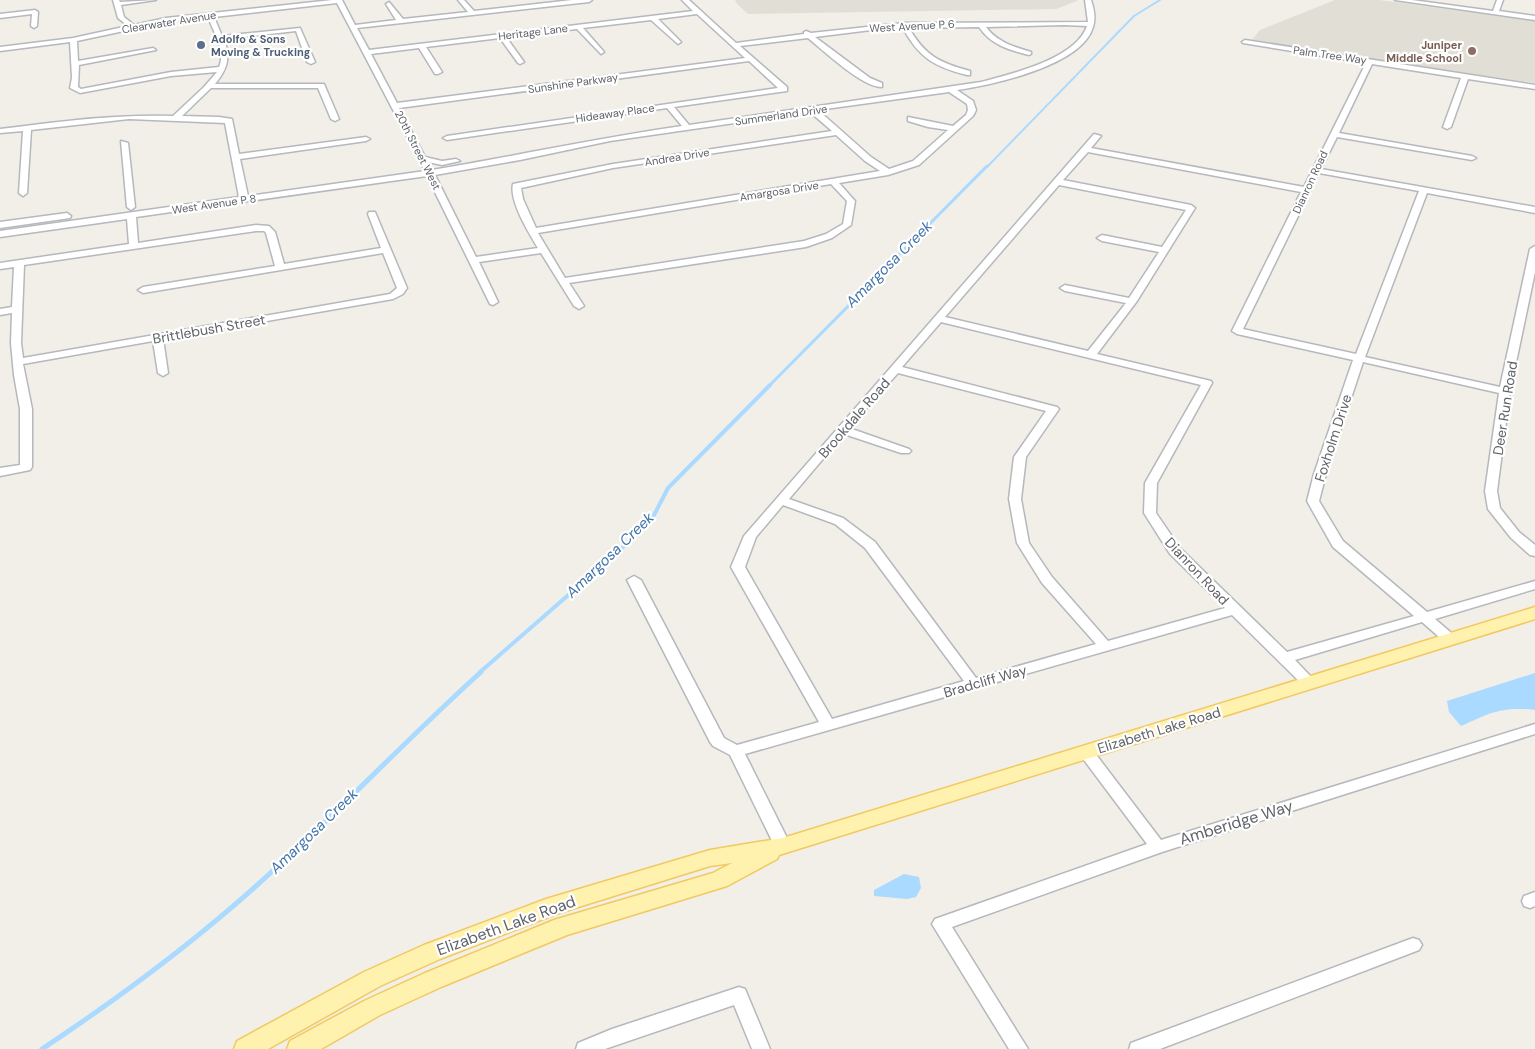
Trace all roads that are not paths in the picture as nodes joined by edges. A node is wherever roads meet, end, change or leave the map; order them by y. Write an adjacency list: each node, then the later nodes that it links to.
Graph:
1 (153, 0): 11 (street)
2 (340, 0): 17 (street, Clearwater Avenue); 28 (street, 20th Street West)
3 (461, 0): 15 (street)
4 (537, 0): 13 (street)
5 (589, 0): 13 (street)
6 (685, 0): 14 (street)
7 (1088, 0): 23 (street)
8 (1398, 0): 10 (street)
9 (1500, 0): 16 (street)
10 (1416, 1): 16 (street)
11 (116, 2): 26 (street)
12 (389, 4): 21 (street)
13 (542, 6): 15 (street)
14 (699, 12): 19 (street, Heritage Lane); 37 (street)
15 (472, 13): 21 (street)
16 (1495, 13): 20 (street)
17 (210, 15): 26 (street, Clearwater Avenue); 32 (street)
18 (0, 16): 25 (street)
19 (654, 18): 27 (street, Heritage Lane); 34 (street)
20 (1535, 18)
21 (401, 22): 28 (street)
22 (981, 24): 23 (street, West Avenue P 6); 24 (street, West Avenue P 6); 42 (street)
23 (1090, 24): 55 (street, Summerland Drive)
24 (904, 25): 31 (street, West Avenue P 6); 50 (street)
25 (34, 26)
26 (133, 26): 33 (street, Clearwater Avenue)
27 (578, 26): 30 (street, Heritage Lane); 41 (street)
28 (353, 27): 40 (street, 20th Street West)
29 (799, 28): 31 (street)
30 (502, 36): 36 (street, Heritage Lane); 46 (street)
31 (808, 36): 37 (street, West Avenue P 6); 53 (street)
32 (219, 38): 45 (street); 48 (street)
33 (73, 40): 38 (street, Clearwater Avenue); 47 (street)
34 (678, 42)
35 (1245, 42): 44 (street, Palm Tree Way)
36 (421, 45): 40 (street, Heritage Lane); 49 (street)
37 (734, 45): 43 (street)
38 (0, 50)
39 (153, 50): 47 (street)
40 (367, 52): 56 (street, 20th Street West)
41 (601, 52)
42 (1029, 53)
43 (752, 59): 56 (street, Sunshine Parkway); 57 (street, Hideaway Place)
44 (1370, 61): 51 (street, Palm Tree Way); 68 (street, Dianron Road)
45 (312, 62)
46 (520, 62)
47 (74, 64): 48 (street)
48 (223, 69): 52 (street)
49 (438, 72)
50 (967, 73)
51 (1465, 76): 54 (street, Palm Tree Way); 63 (street)
52 (209, 86): 59 (street); 60 (street)
53 (879, 86)
54 (1535, 86)
55 (952, 90): 58 (street, Summerland Drive); 65 (street, Amargosa Drive)
56 (395, 106): 76 (street, 20th Street West)
57 (669, 106): 64 (street); 70 (street, Hideaway Place)
58 (812, 110): 64 (street, Summerland Drive); 67 (street)
59 (176, 117): 62 (street); 75 (street)
60 (336, 119)
61 (911, 119): 65 (street)
62 (27, 127): 66 (street); 86 (street)
63 (1447, 127)
64 (688, 128): 71 (street, Summerland Drive)
65 (954, 129): 80 (street, Amargosa Drive)
66 (0, 131)
67 (838, 132): 80 (street); 92 (street, Andrea Drive)
68 (1333, 134): 77 (street); 79 (street, Dianron Road)
69 (1097, 136): 74 (street, Brookdale Road)
70 (447, 138)
71 (620, 138): 76 (street); 81 (street, Summerland Drive)
72 (366, 140): 75 (street)
73 (124, 143): 89 (street)
74 (1086, 149): 83 (street, Brookdale Road); 84 (street)
75 (236, 157): 87 (street)
76 (421, 158): 81 (street, 20th Street West)
77 (1472, 158)
78 (399, 169): 87 (street, West Avenue P 8)
79 (1315, 170): 84 (street, Dianron Road); 85 (street)
80 (888, 172): 82 (street, Amargosa Drive)
81 (429, 173): 87 (street, West Avenue P 8); 100 (street, 20th Street West)
82 (834, 182): 92 (street, Amargosa Drive); 104 (street)
83 (1059, 182): 99 (street); 112 (street, Brookdale Road)
84 (1307, 190): 115 (street, Dianron Road)
85 (1423, 191): 88 (street); 115 (street, Foxholm Drive)
86 (23, 193)
87 (244, 195): 89 (street, West Avenue P 8)
88 (1535, 210)
89 (131, 211): 91 (street, West Avenue P 8); 93 (street, West Avenue P 8); 95 (street)
90 (372, 214): 97 (street)
91 (0, 225)
92 (534, 231): 98 (street)
93 (0, 234)
94 (1102, 238): 99 (street)
95 (134, 246): 101 (street); 103 (street)
96 (1535, 249): 119 (street, Deer Run Road)
97 (387, 250): 103 (street); 113 (street, Brittlebush Street)
98 (544, 250): 100 (street); 104 (street)
99 (1165, 250): 107 (street)
100 (474, 260): 108 (street, 20th Street West)
101 (19, 263): 102 (street); 110 (street)
102 (0, 266)
103 (280, 268): 106 (street)
104 (563, 281): 109 (street)
105 (1065, 288): 107 (street)
106 (143, 290)
107 (1132, 301): 114 (street)
108 (493, 302)
109 (579, 306)
110 (17, 309): 111 (street); 116 (street)
111 (0, 312)
112 (939, 319): 114 (street); 117 (street, Brookdale Road)
113 (158, 338): 116 (street, Brittlebush Street); 118 (street)
114 (1091, 355): 127 (street, Dianron Road)
115 (1359, 359): 119 (street); 129 (street, Foxholm Drive)
116 (18, 362): 122 (street)
117 (896, 369): 120 (street, Brookdale Road); 131 (street)
118 (163, 373)
119 (1505, 391): 124 (street, Deer Run Road)
120 (843, 430): 121 (street); 123 (street, Brookdale Road)
121 (905, 451)
122 (0, 472)
123 (781, 500): 134 (street); 135 (street, Brookdale Road)
124 (1535, 552)
125 (634, 580): 137 (street)
126 (1535, 585): 129 (street)
127 (1234, 610): 131 (street, Bradcliff Way); 132 (street, Dianron Road)
128 (1535, 614): 130 (main road, Elizabeth Lake Road)
129 (1424, 617): 130 (street, Foxholm Drive); 132 (street)
130 (1451, 640): 133 (main road, Elizabeth Lake Road)
131 (1106, 647): 134 (street, Bradcliff Way)
132 (1284, 658): 133 (street, Dianron Road)
133 (1310, 683): 138 (main road, Elizabeth Lake Road)
134 (974, 685): 135 (street, Bradcliff Way)
135 (828, 726): 137 (street, Bradcliff Way)
136 (1535, 729): 140 (street, Amberidge Way)
137 (736, 751): 139 (street)
138 (1086, 752): 139 (main road, Elizabeth Lake Road); 140 (street)
139 (782, 846): 142 (main road, Elizabeth Lake Road); 143 (main road, Elizabeth Lake Road)
140 (1158, 847): 146 (street, Amberidge Way)
141 (1413, 945): 147 (street)
142 (246, 1049)
143 (299, 1049)
144 (585, 1049): 145 (street)
145 (761, 1049)
146 (1019, 1049)
147 (1138, 1049)

